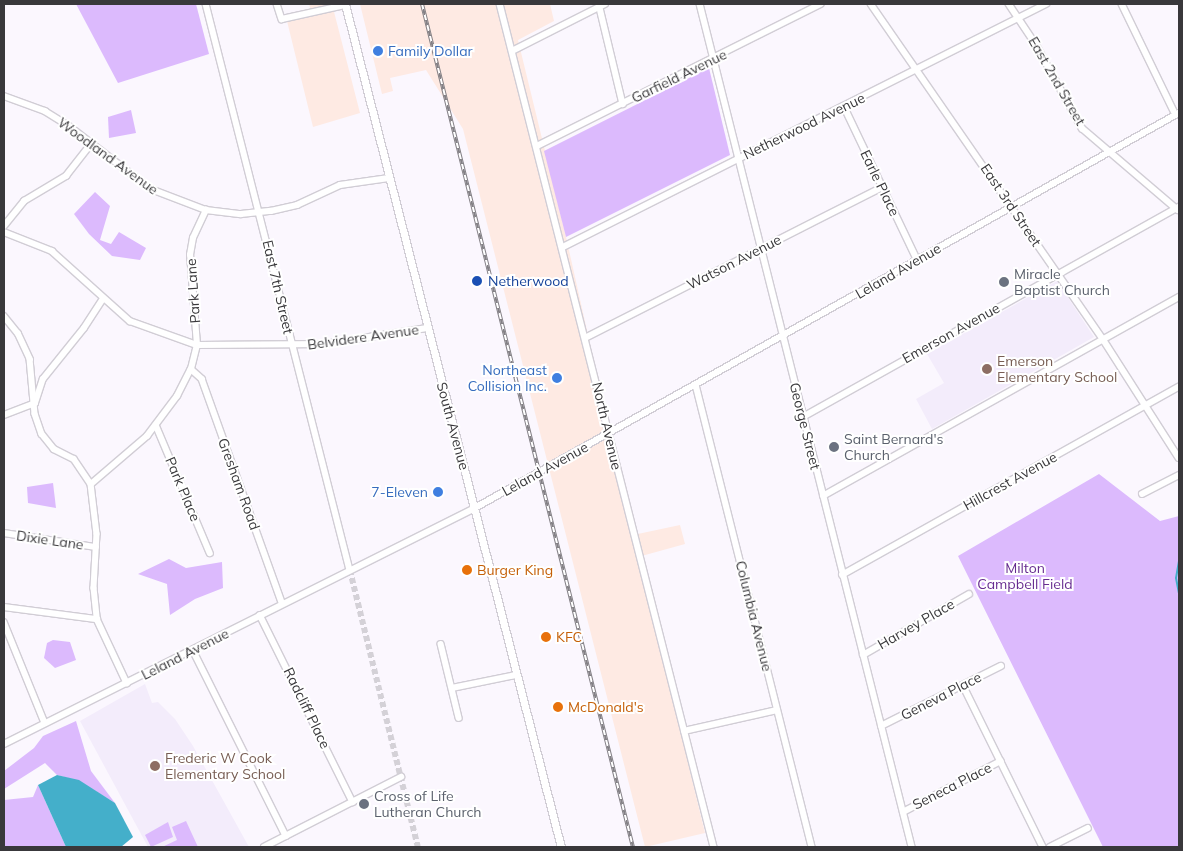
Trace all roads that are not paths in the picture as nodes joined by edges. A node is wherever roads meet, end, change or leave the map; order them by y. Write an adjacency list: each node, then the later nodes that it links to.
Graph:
1 (206, 4): 29 (street, East 7th Street)
2 (278, 4): 3 (street)
3 (345, 4): 24 (main road, South Avenue)
4 (500, 4): 13 (street, North Avenue)
5 (700, 4): 14 (street, George Street)
6 (820, 4): 14 (street, Garfield Avenue)
7 (871, 4): 15 (street, East 3rd Street)
8 (1009, 4): 12 (street, East 2nd Street)
9 (1046, 4): 12 (street, Netherwood Avenue)
10 (1122, 4): 19 (street)
11 (601, 5): 13 (street); 17 (street)
12 (1020, 18): 15 (street, Netherwood Avenue); 22 (street, East 2nd Street)
13 (512, 51): 21 (street, North Avenue)
14 (713, 59): 17 (street, Garfield Avenue); 23 (street, George Street)
15 (918, 69): 18 (street, Netherwood Avenue); 26 (street, East 3rd Street)
16 (4, 96): 20 (street, Woodland Avenue)
17 (623, 104): 21 (street, Garfield Avenue)
18 (844, 106): 23 (street, Netherwood Avenue); 25 (street, Earle Place)
19 (1178, 114): 22 (street, Leland Avenue)
20 (90, 145): 28 (street, Woodland Avenue); 30 (street)
21 (537, 146): 32 (street, North Avenue)
22 (1108, 153): 26 (street, Leland Avenue); 27 (street, East 2nd Street)
23 (739, 158): 32 (street, Netherwood Avenue); 33 (street, George Street)
24 (389, 178): 29 (street, Woodland Avenue); 39 (main road, South Avenue)
25 (882, 187): 33 (street, Watson Avenue); 34 (street, Earle Place)
26 (1012, 206): 34 (street, Leland Avenue); 35 (street, East 3rd Street)
27 (1178, 209): 35 (street, Emerson Avenue)
28 (206, 210): 29 (street, Woodland Avenue); 43 (street, Park Lane)
29 (260, 212): 44 (street, East 7th Street)
30 (4, 226)
31 (4, 232): 37 (street, Belvidere Avenue)
32 (563, 247): 41 (street, North Avenue)
33 (761, 248): 40 (street, George Street); 41 (street, Watson Avenue)
34 (917, 259): 40 (street, Leland Avenue)
35 (1058, 274): 42 (street, East 3rd Street); 51 (street, Emerson Avenue)
36 (1179, 298): 42 (street)
37 (102, 299): 43 (street, Belvidere Avenue); 48 (street)
38 (4, 316): 48 (street)
39 (427, 328): 44 (street, Belvidere Avenue); 59 (main road, South Avenue)
40 (783, 336): 46 (street, Leland Avenue); 51 (street, George Street)
41 (585, 338): 53 (street, North Avenue)
42 (1103, 339): 49 (street, East 3rd Street); 58 (street)
43 (196, 345): 44 (street, Belvidere Avenue); 45 (street, Park Lane)
44 (292, 346): 63 (street, East 7th Street)
45 (191, 369): 52 (street); 66 (street, Gresham Road)
46 (696, 385): 53 (street, Leland Avenue); 79 (street, Columbia Avenue)
47 (1179, 387): 49 (street, Hillcrest Avenue)
48 (35, 403): 50 (street); 56 (street)
49 (1147, 405): 54 (street, East 3rd Street); 64 (street, Hillcrest Avenue)
50 (4, 415)
51 (803, 417): 58 (street, George Street)
52 (156, 425): 56 (street); 62 (street, Park Place)
53 (608, 434): 59 (street, Leland Avenue); 83 (street, North Avenue)
54 (1179, 458)
55 (1179, 475): 57 (street)
56 (91, 484): 61 (street)
57 (1142, 494)
58 (823, 496): 64 (street, George Street)
59 (475, 508): 63 (street, Leland Avenue); 75 (main road, South Avenue)
60 (4, 533): 61 (street, Dixie Lane)
61 (96, 547): 69 (street)
62 (210, 553)
63 (350, 570): 66 (street, Leland Avenue)
64 (842, 575): 73 (street, George Street)
65 (969, 594): 73 (street, Harvey Place)
66 (282, 603): 68 (street, Leland Avenue)
67 (4, 607): 69 (street)
68 (260, 615): 72 (street, Leland Avenue); 87 (street, Radcliff Place)
69 (98, 619): 76 (street)
70 (4, 622): 81 (street)
71 (441, 644): 78 (street)
72 (193, 650): 76 (street, Leland Avenue); 90 (street)
73 (863, 654): 82 (street, George Street)
74 (1001, 666): 77 (street, Geneva Place)
75 (516, 675): 78 (street); 92 (main road, South Avenue)
76 (127, 683): 81 (street, Leland Avenue)
77 (963, 685): 82 (street, Geneva Place); 85 (street)
78 (452, 688): 80 (street)
79 (777, 710): 83 (street); 94 (street, Columbia Avenue)
80 (459, 718)
81 (46, 723): 84 (street, Leland Avenue)
82 (881, 726): 88 (street, George Street)
83 (684, 731): 93 (street, North Avenue)
84 (4, 744)
85 (1000, 761): 88 (street, Seneca Place); 96 (street)
86 (401, 777): 87 (street)
87 (353, 802): 90 (street)
88 (903, 812): 95 (street, George Street)
89 (1088, 828): 97 (street)
90 (286, 836): 91 (street)
91 (264, 847)
92 (561, 847)
93 (714, 847)
94 (812, 847)
95 (912, 847)
96 (1043, 847)
97 (1050, 847)

